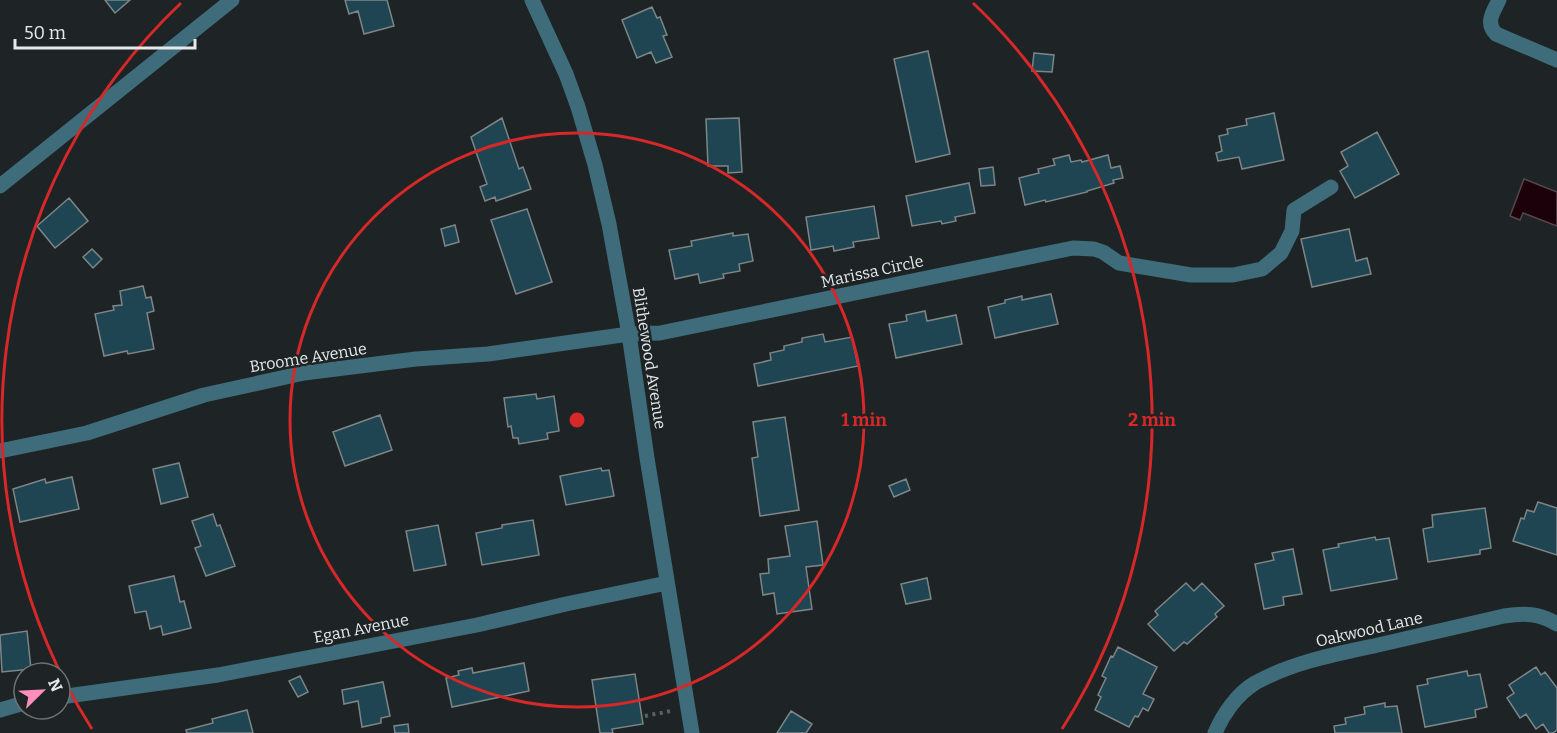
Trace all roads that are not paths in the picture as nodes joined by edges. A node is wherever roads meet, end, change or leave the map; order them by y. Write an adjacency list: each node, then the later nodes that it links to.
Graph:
1 (231, 0): 5 (street)
2 (532, 0): 7 (street, Blithewood Avenue)
3 (1499, 0): 4 (street)
4 (1557, 60)
5 (0, 186)
6 (1331, 187): 7 (street, Marissa Circle)
7 (629, 333): 8 (street, Broome Avenue); 9 (street, Blithewood Avenue)
8 (0, 451)
9 (667, 583): 11 (street, Egan Avenue); 12 (street, Blithewood Avenue)
10 (1557, 624): 13 (street, Oakwood Lane)
11 (72, 695)
12 (692, 733)
13 (1215, 733)

